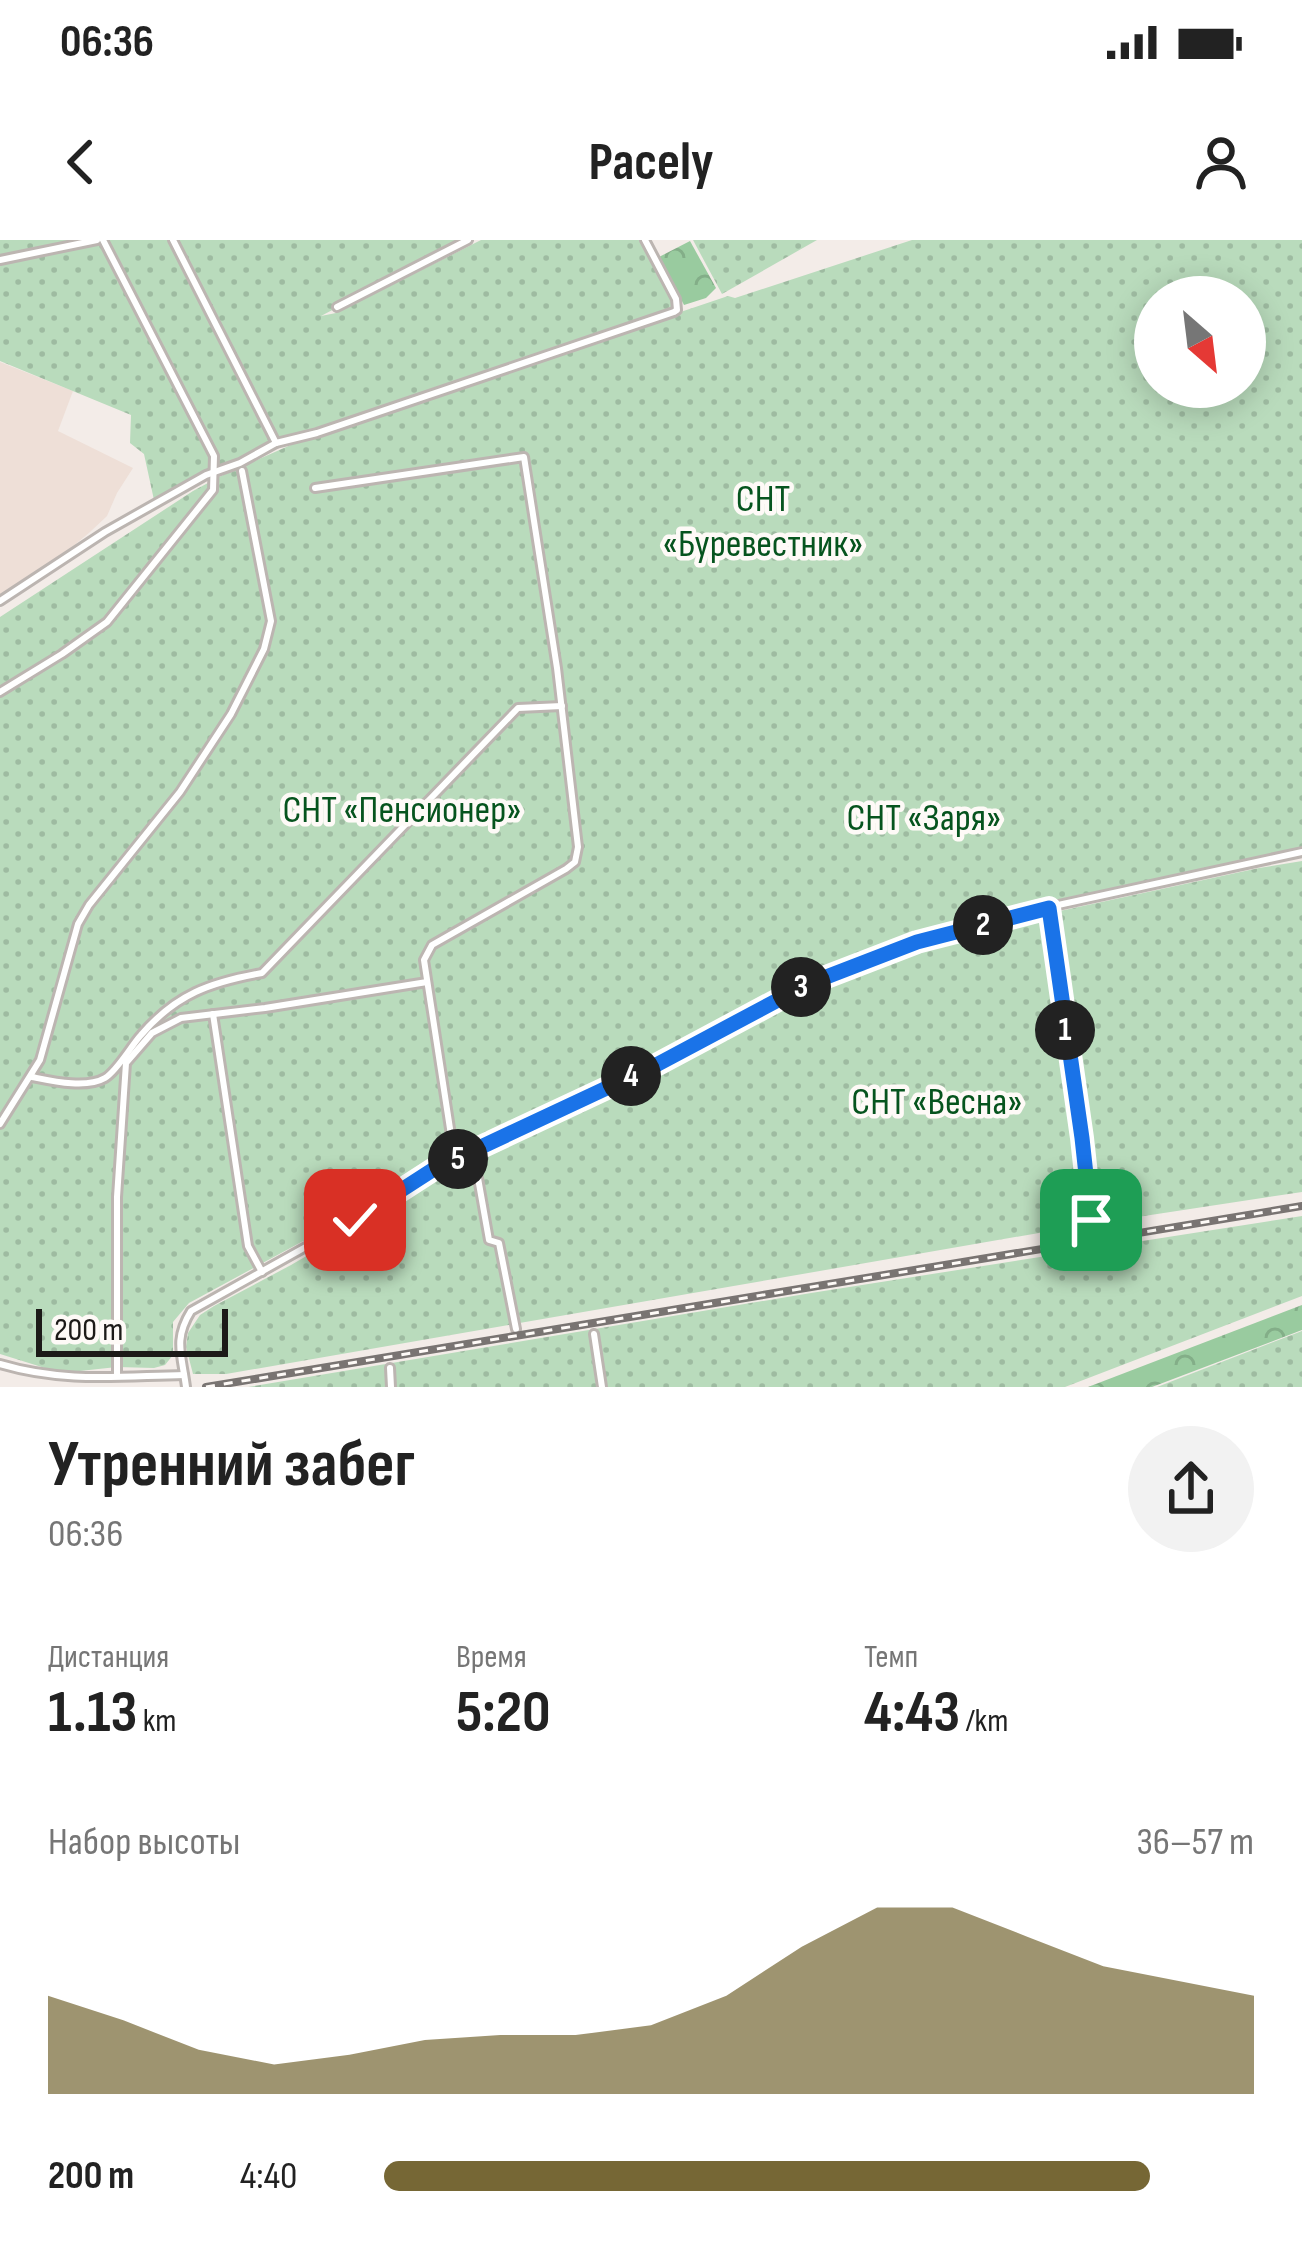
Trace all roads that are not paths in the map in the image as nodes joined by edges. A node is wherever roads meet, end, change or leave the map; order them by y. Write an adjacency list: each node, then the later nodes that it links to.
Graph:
1 (100, 240): 5 (street); 9 (street)
2 (173, 240): 7 (street)
3 (468, 240): 6 (street)
4 (645, 240): 7 (street)
5 (0, 260)
6 (337, 307)
7 (276, 443): 9 (street)
8 (242, 471): 18 (street)
9 (215, 473): 11 (street); 12 (street)
10 (315, 488): 13 (street)
11 (0, 601)
12 (0, 692)
13 (562, 706): 16 (street); 18 (street)
14 (1302, 853): 15 (street)
15 (1049, 908): 20 (street); 22 (street)
16 (428, 982): 17 (street); 21 (street)
17 (213, 1014): 23 (street); 29 (street)
18 (32, 1077): 19 (street)
19 (0, 1124)
20 (470, 1153): 21 (street); 24 (street)
21 (455, 1161): 23 (street)
22 (1091, 1220)
23 (262, 1272): 28 (street)
24 (516, 1329)
25 (594, 1334): 32 (street)
26 (0, 1364): 29 (street)
27 (390, 1368): 31 (street)
28 (184, 1375): 29 (street); 30 (street)
29 (117, 1376)
30 (186, 1387)
31 (391, 1387)
32 (602, 1387)

